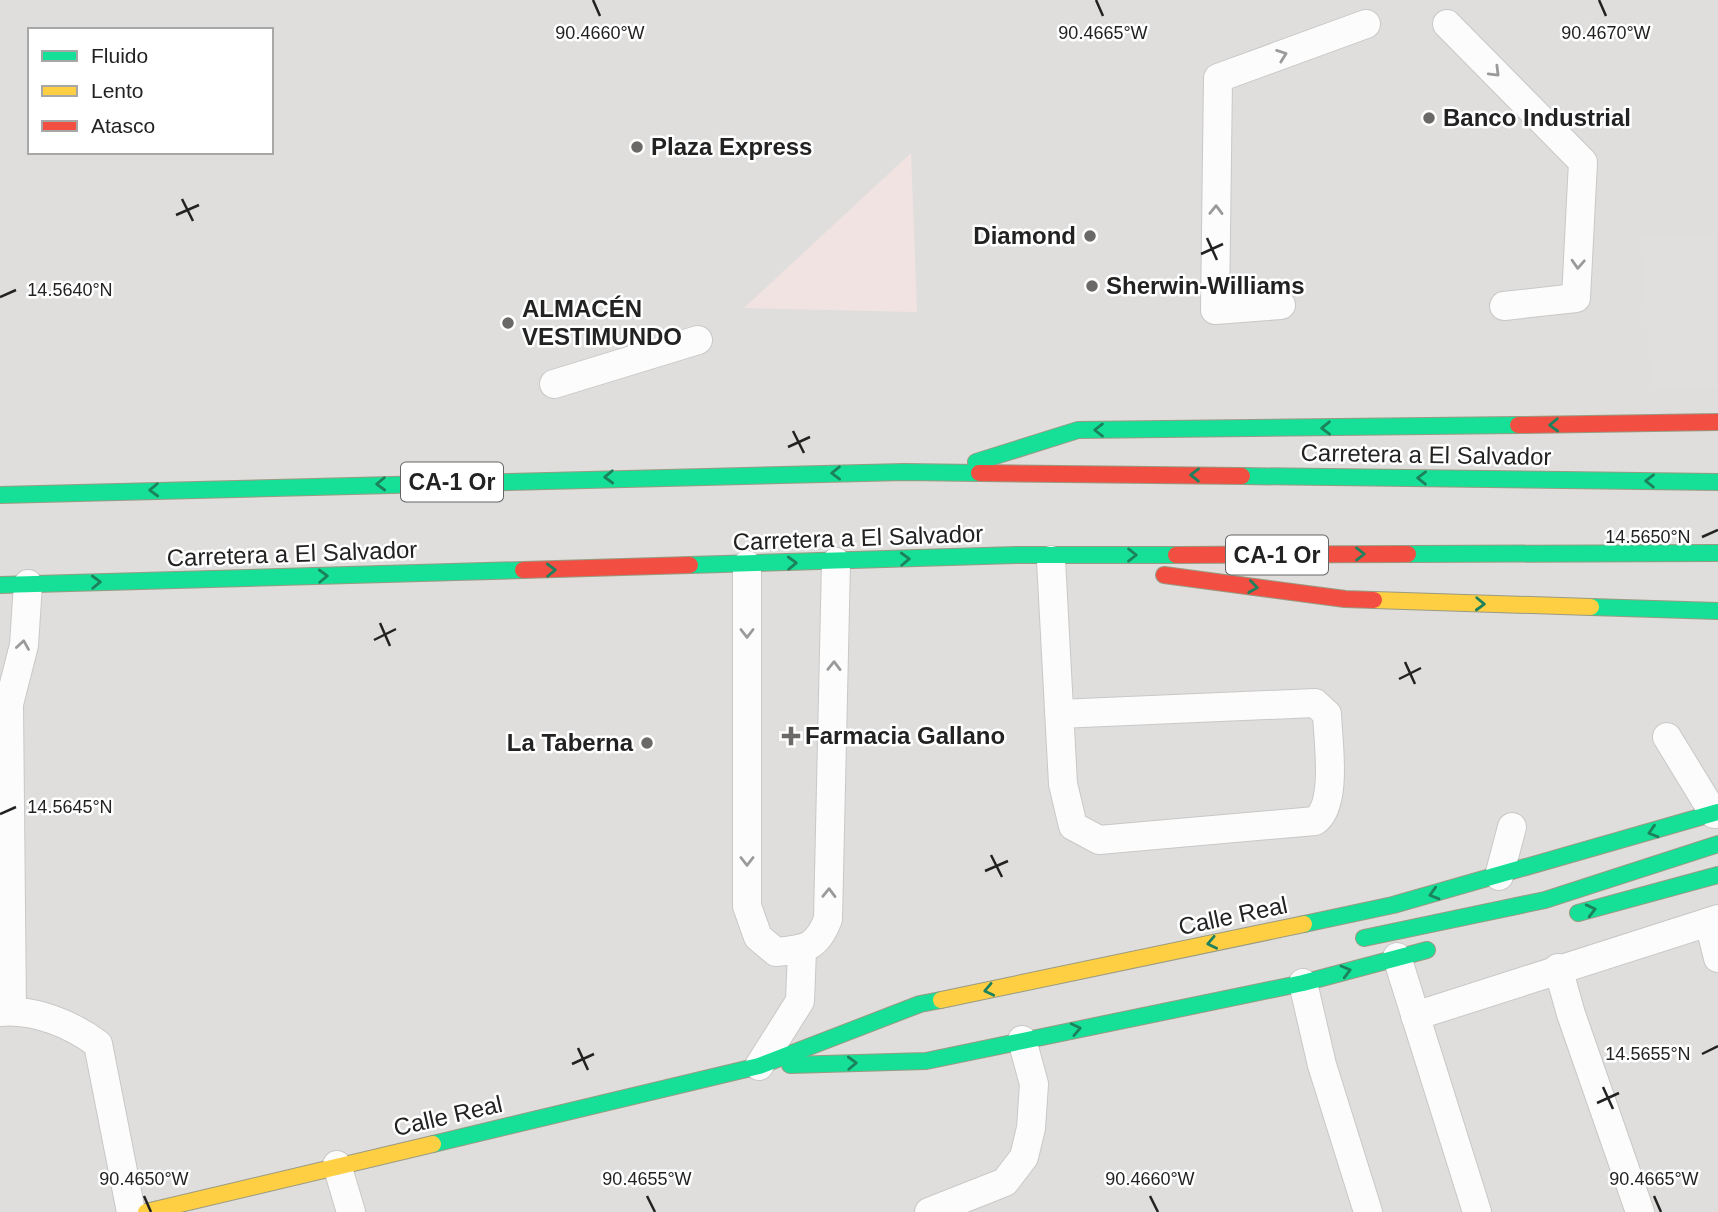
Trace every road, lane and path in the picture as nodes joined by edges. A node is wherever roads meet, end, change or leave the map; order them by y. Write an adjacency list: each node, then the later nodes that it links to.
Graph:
1 (1366, 24): 3 (lane, one-way to 1)
2 (1447, 24): 4 (lane, one-way to 4)
3 (1281, 304)
4 (1504, 306)
5 (698, 340): 6 (lane)
6 (554, 384)
7 (1718, 422): 8 (main road, one-way to 8)
8 (944, 472): 9 (main road, Carretera a El Salvador / CA-1 Or, one-way to 8); 10 (main road, Carretera a El Salvador / CA-1 Or, one-way to 10)
9 (1718, 482)
10 (0, 495)
11 (1718, 553): 12 (main road, Carretera a El Salvador / CA-1 Or, one-way to 11)
12 (1016, 555): 13 (main road); 14 (main road, Carretera a El Salvador / CA-1 Or, one-way to 12)
13 (1051, 560): 18 (main road, one-way to 18); 20 (lane)
14 (836, 562): 15 (main road, Carretera a El Salvador / CA-1 Or, one-way to 14); 31 (lane, one-way to 14)
15 (747, 565): 16 (main road, Carretera a El Salvador / CA-1 Or, one-way to 15); 31 (lane, one-way to 31)
16 (28, 584): 17 (main road, Carretera a El Salvador / CA-1 Or); 19 (lane, one-way to 16)
17 (0, 585)
18 (1718, 611)
19 (4, 704): 36 (lane)
20 (1059, 714): 20 (lane)
21 (1667, 737): 22 (lane)
22 (1716, 813): 26 (main road, Calle Real, one-way to 26)
23 (1512, 827): 26 (lane)
24 (1718, 844): 29 (main road)
25 (1718, 875): 27 (main road, one-way to 25)
26 (1499, 876): 40 (main road, Calle Real, one-way to 40)
27 (1566, 916)
28 (1714, 921): 33 (lane); 34 (lane)
29 (1342, 943)
30 (1449, 945): 32 (main road, Calle Real)
31 (802, 950): 40 (lane)
32 (1397, 957): 35 (main road, Calle Real, one-way to 32); 37 (lane)
33 (1718, 958)
34 (1558, 968): 37 (lane); 48 (lane)
35 (1303, 983): 38 (main road, Calle Real, one-way to 35); 46 (lane)
36 (6, 1012): 42 (lane)
37 (1415, 1016): 47 (lane)
38 (1022, 1040): 40 (main road, Calle Real, one-way to 38); 45 (lane)
39 (868, 1043): 40 (main road)
40 (760, 1066): 41 (main road, Calle Real)
41 (337, 1165): 43 (main road, Calle Real); 44 (lane)
42 (131, 1212)
43 (146, 1212)
44 (351, 1212)
45 (929, 1212)
46 (1368, 1212)
47 (1477, 1212)
48 (1640, 1212)

